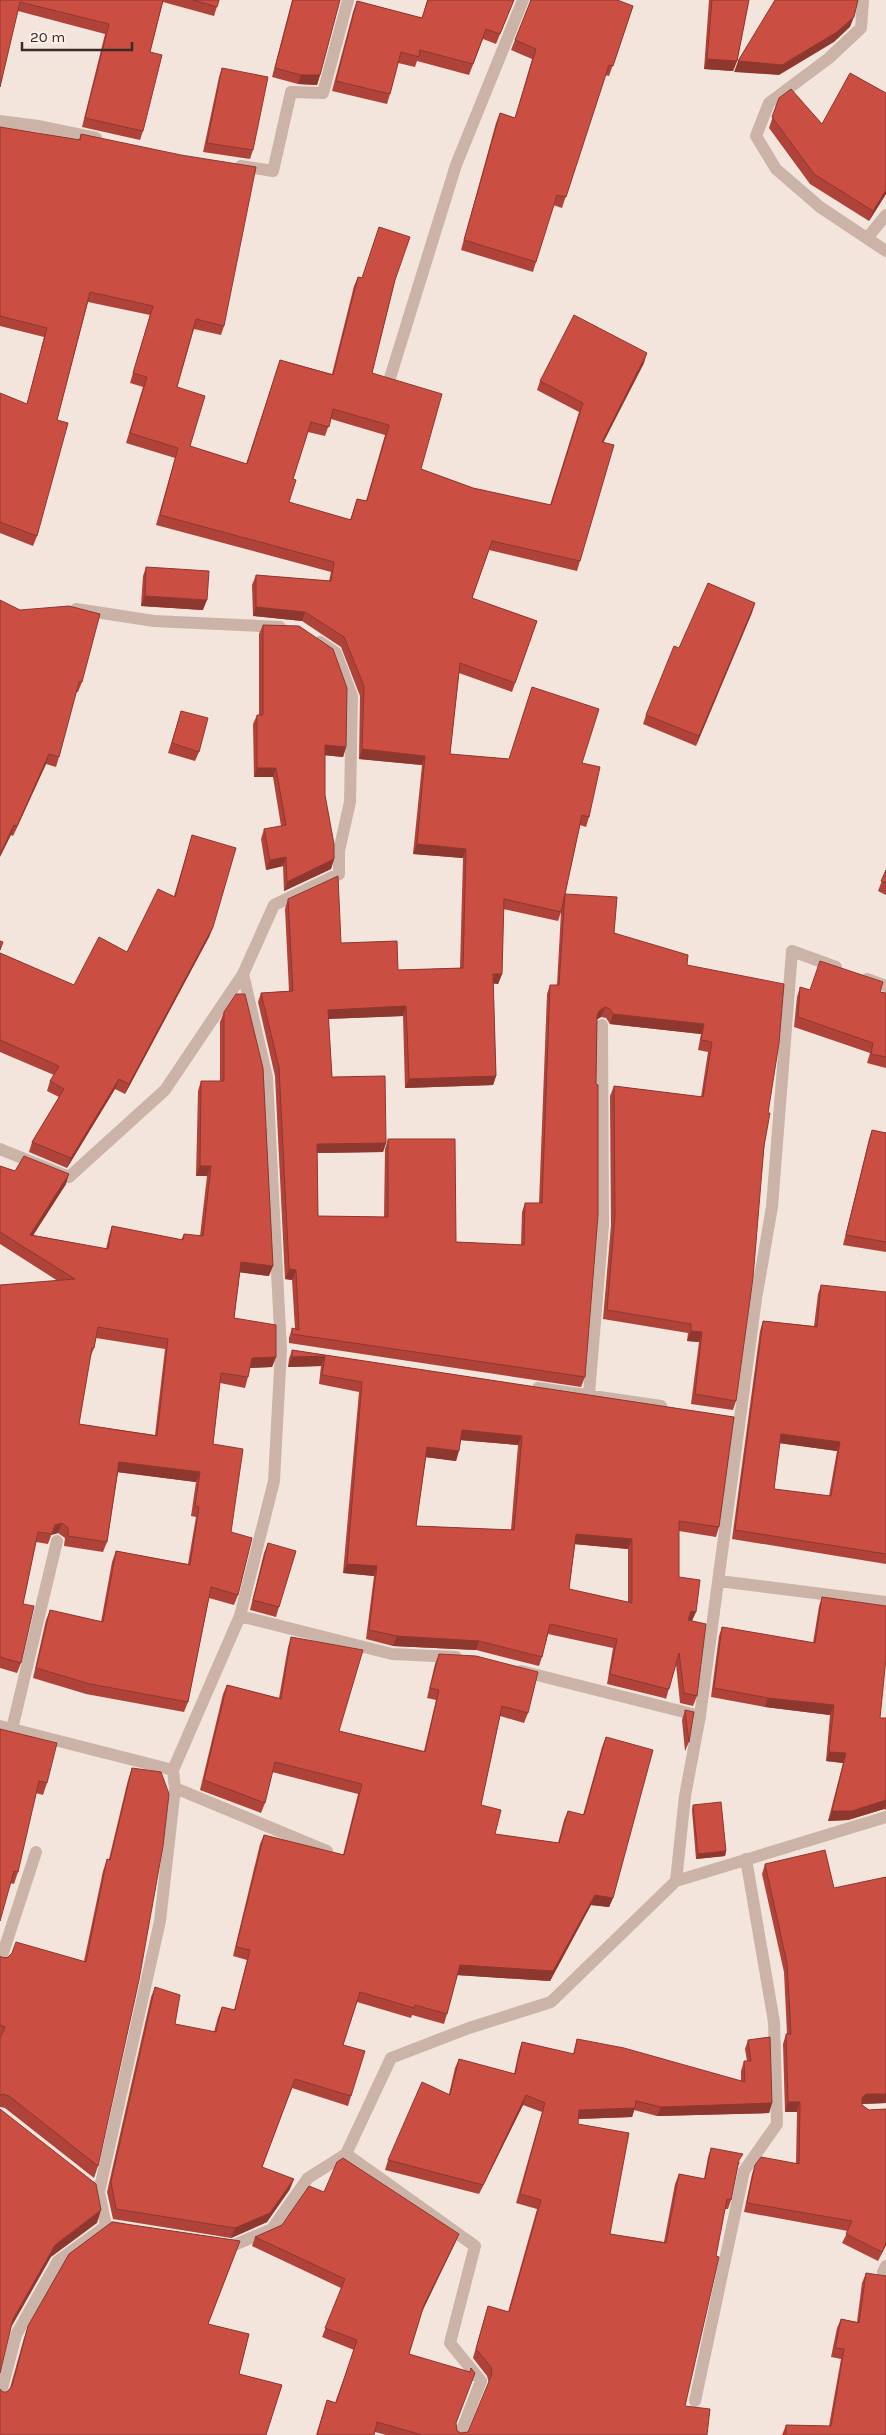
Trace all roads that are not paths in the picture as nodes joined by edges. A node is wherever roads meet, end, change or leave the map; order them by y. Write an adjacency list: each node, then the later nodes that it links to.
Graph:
1 (348, 0): 6 (street)
2 (523, 0): 10 (street)
3 (863, 0): 8 (street)
4 (0, 121): 5 (street)
5 (113, 142)
6 (226, 164)
7 (886, 215): 8 (street)
8 (868, 238): 9 (street)
9 (886, 251)
10 (390, 378)
11 (66, 608): 12 (street)
12 (289, 627)
13 (306, 633): 14 (street)
14 (243, 974): 17 (street); 24 (street)
15 (886, 986): 22 (street)
16 (602, 1025): 19 (street)
17 (0, 1149)
18 (523, 1386): 19 (street)
19 (590, 1394): 20 (street)
20 (675, 1408)
21 (57, 1541): 28 (street)
22 (719, 1581): 23 (street); 27 (street)
23 (886, 1602)
24 (240, 1616): 25 (street); 29 (street)
25 (465, 1658)
26 (512, 1668): 27 (street)
27 (700, 1716): 35 (street)
28 (6, 1728): 29 (street)
29 (173, 1770): 30 (street)
30 (175, 1788): 32 (street); 39 (street)
31 (886, 1817): 34 (street)
32 (327, 1850)
33 (36, 1852): 36 (street)
34 (746, 1859): 35 (street); 44 (street)
35 (676, 1881): 37 (street)
36 (0, 1962)
37 (346, 2154): 42 (street); 45 (street)
38 (83, 2180): 39 (street)
39 (98, 2192): 40 (street)
40 (106, 2226): 41 (street); 43 (street)
41 (136, 2230)
42 (213, 2243)
43 (0, 2396)
44 (695, 2400)
45 (460, 2435)

